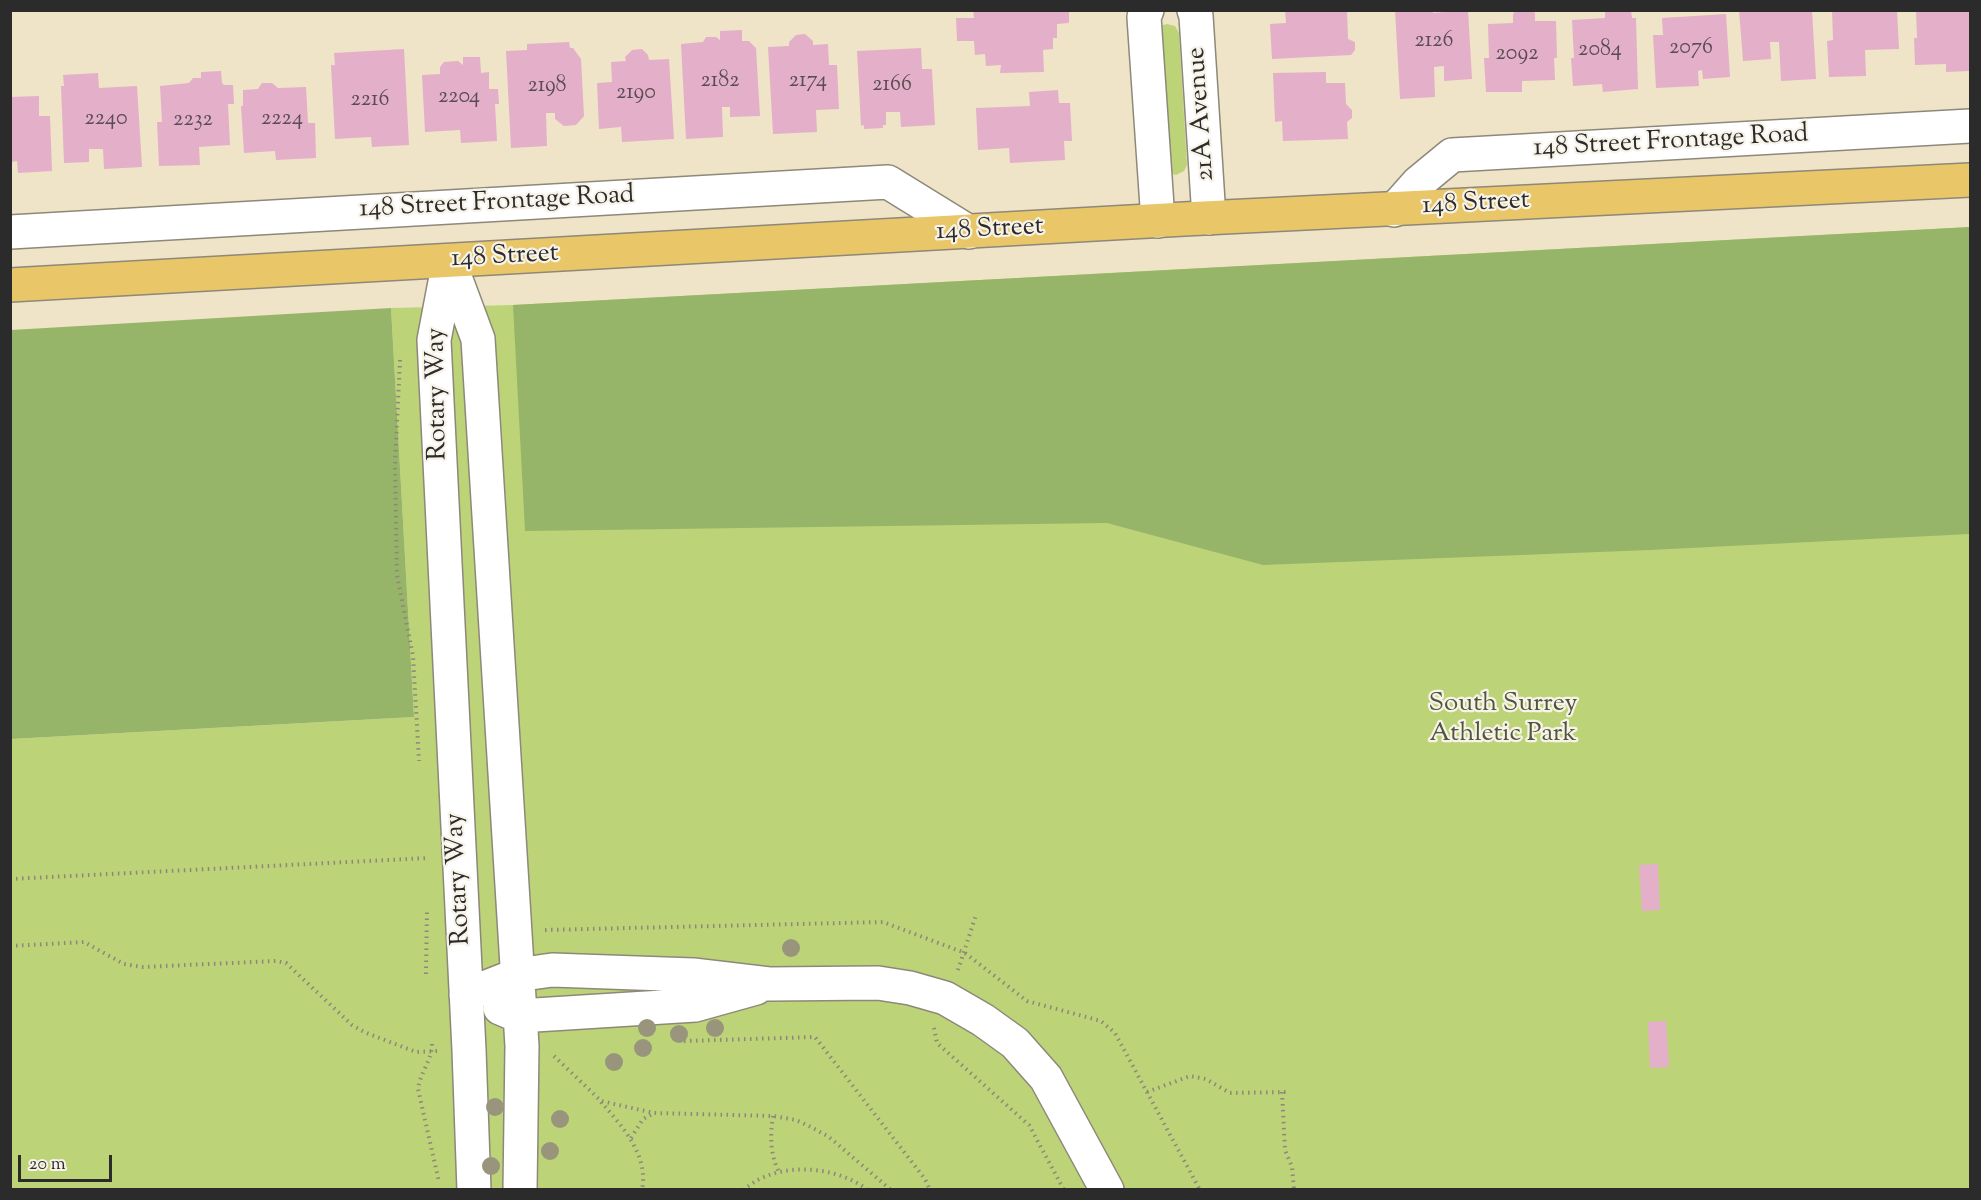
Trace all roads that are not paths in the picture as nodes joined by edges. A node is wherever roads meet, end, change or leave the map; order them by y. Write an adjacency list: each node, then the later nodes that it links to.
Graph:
1 (1147, 10): 7 (street)
2 (1194, 10): 6 (street, 21A Avenue)
3 (1971, 126): 5 (street, 148 Street Frontage Road)
4 (1971, 180): 5 (main road, 148 Street)
5 (1394, 210): 6 (main road, 148 Street)
6 (1209, 218): 7 (main road, 148 Street)
7 (1158, 221): 9 (main road, 148 Street)
8 (10, 232): 9 (street, 148 Street Frontage Road)
9 (969, 232): 10 (main road, 148 Street)
10 (449, 261): 11 (main road, 148 Street); 12 (street, Rotary Way); 14 (street, Rotary Way)
11 (10, 285)
12 (517, 975): 13 (street); 14 (street); 15 (street, Rotary Way)
13 (769, 984): 15 (street); 18 (street)
14 (466, 995): 15 (street); 16 (street, Rotary Way)
15 (519, 1016): 17 (street, Rotary Way)
16 (474, 1190)
17 (520, 1190)
18 (1107, 1190)

